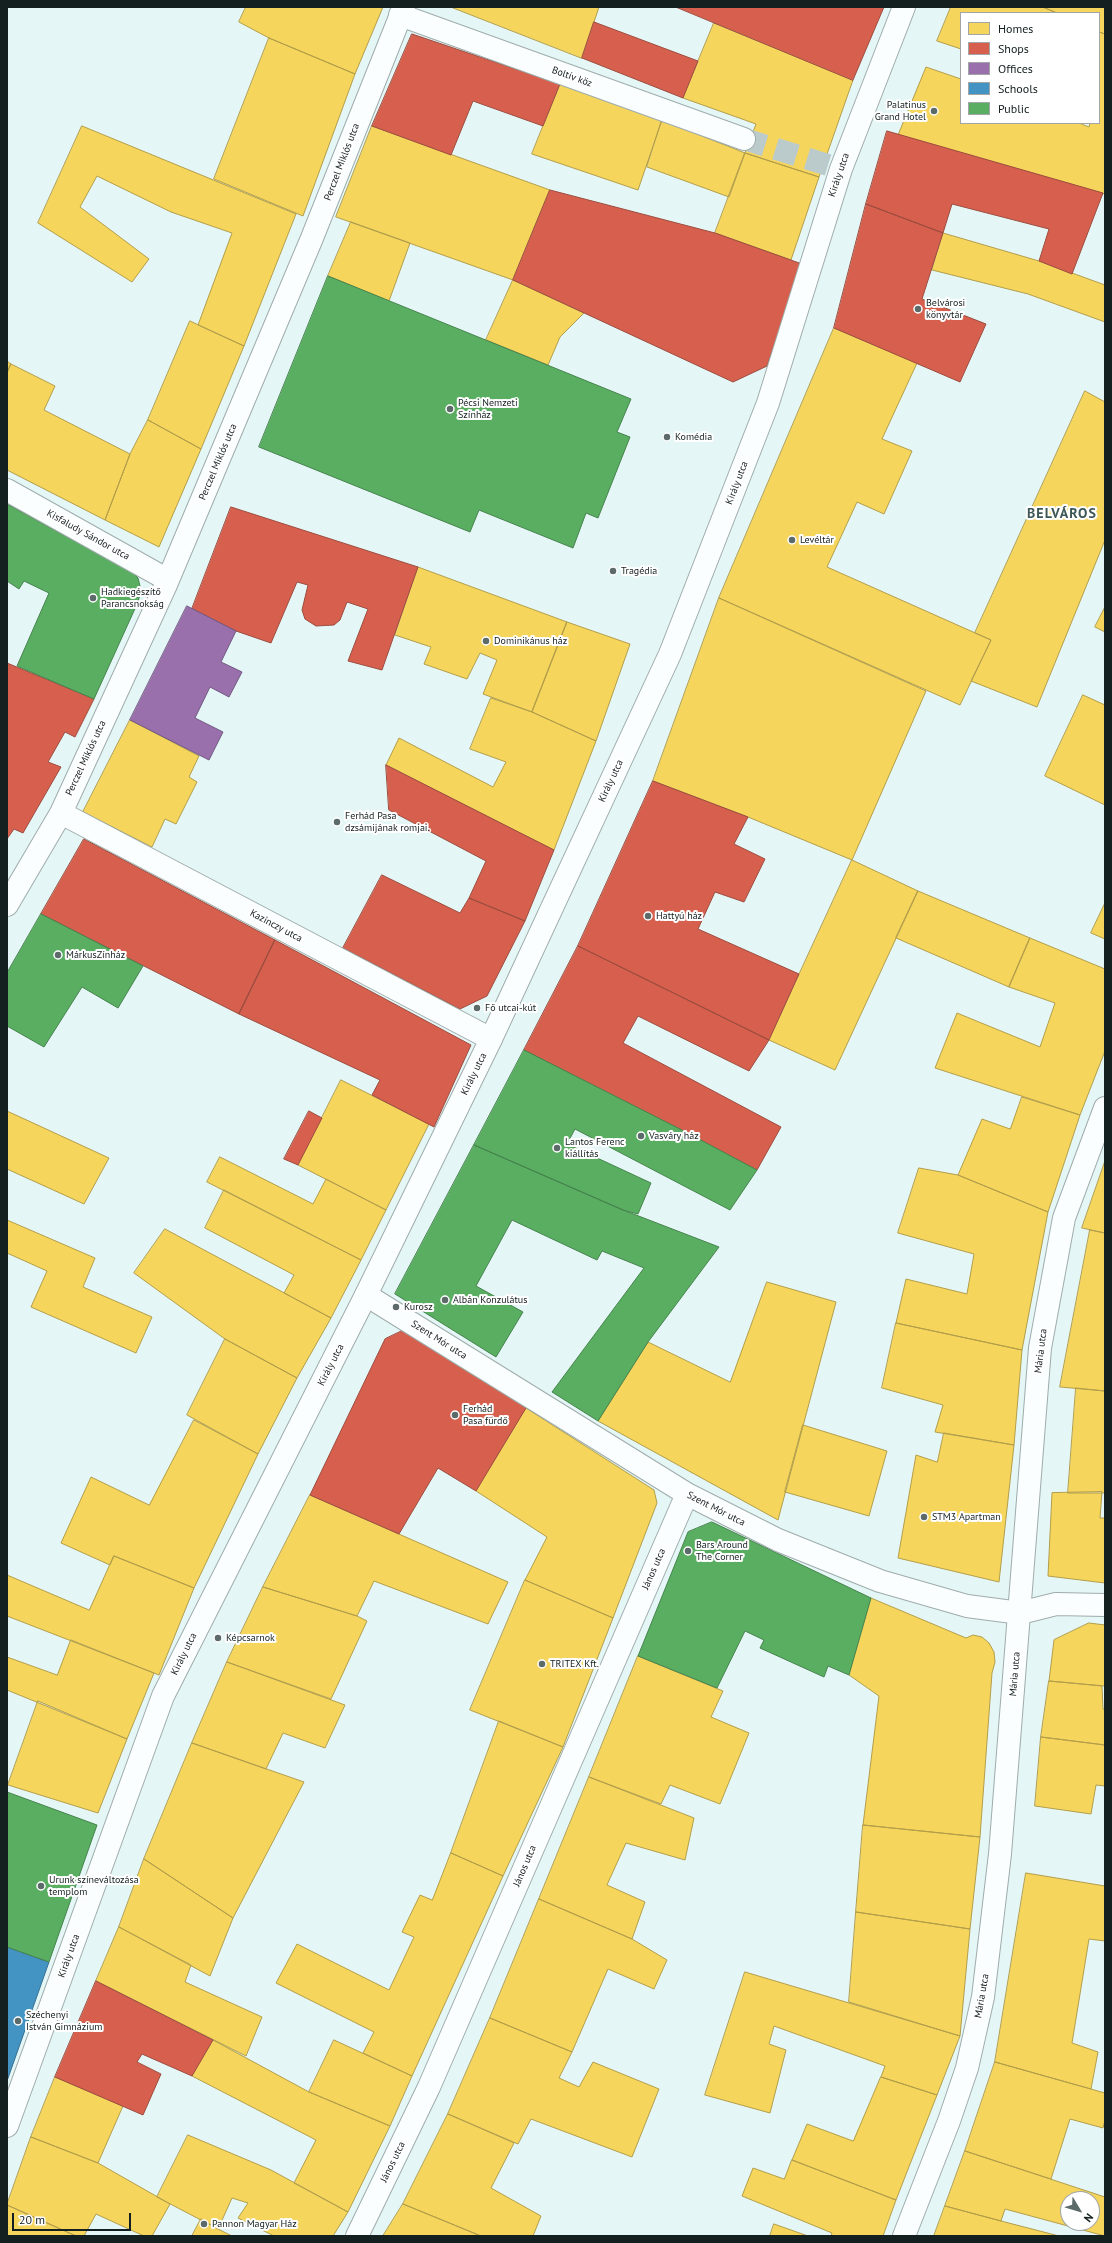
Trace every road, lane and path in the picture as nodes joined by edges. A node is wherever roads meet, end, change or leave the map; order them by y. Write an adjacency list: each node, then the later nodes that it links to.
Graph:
1 (904, 7): 8 (street, Király utca)
2 (402, 11): 3 (street, Boltív köz); 5 (street, Perczel Miklós utca)
3 (744, 139)
4 (7, 490): 5 (street, Kisfaludy Sándor utca)
5 (168, 580): 6 (street, Perczel Miklós utca)
6 (61, 813): 7 (street, Perczel Miklós utca); 8 (street, Kazinczy utca)
7 (7, 905)
8 (491, 1039): 10 (street, Király utca)
9 (1105, 1108): 13 (street, Mária utca)
10 (366, 1295): 11 (street, Szent Mór utca); 14 (street, Király utca)
11 (687, 1494): 13 (street, Szent Mór utca); 15 (street, János utca)
12 (1105, 1605): 13 (street, Szent Mór utca)
13 (1020, 1613): 16 (street, Mária utca)
14 (7, 2126)
15 (357, 2236)
16 (904, 2236)

